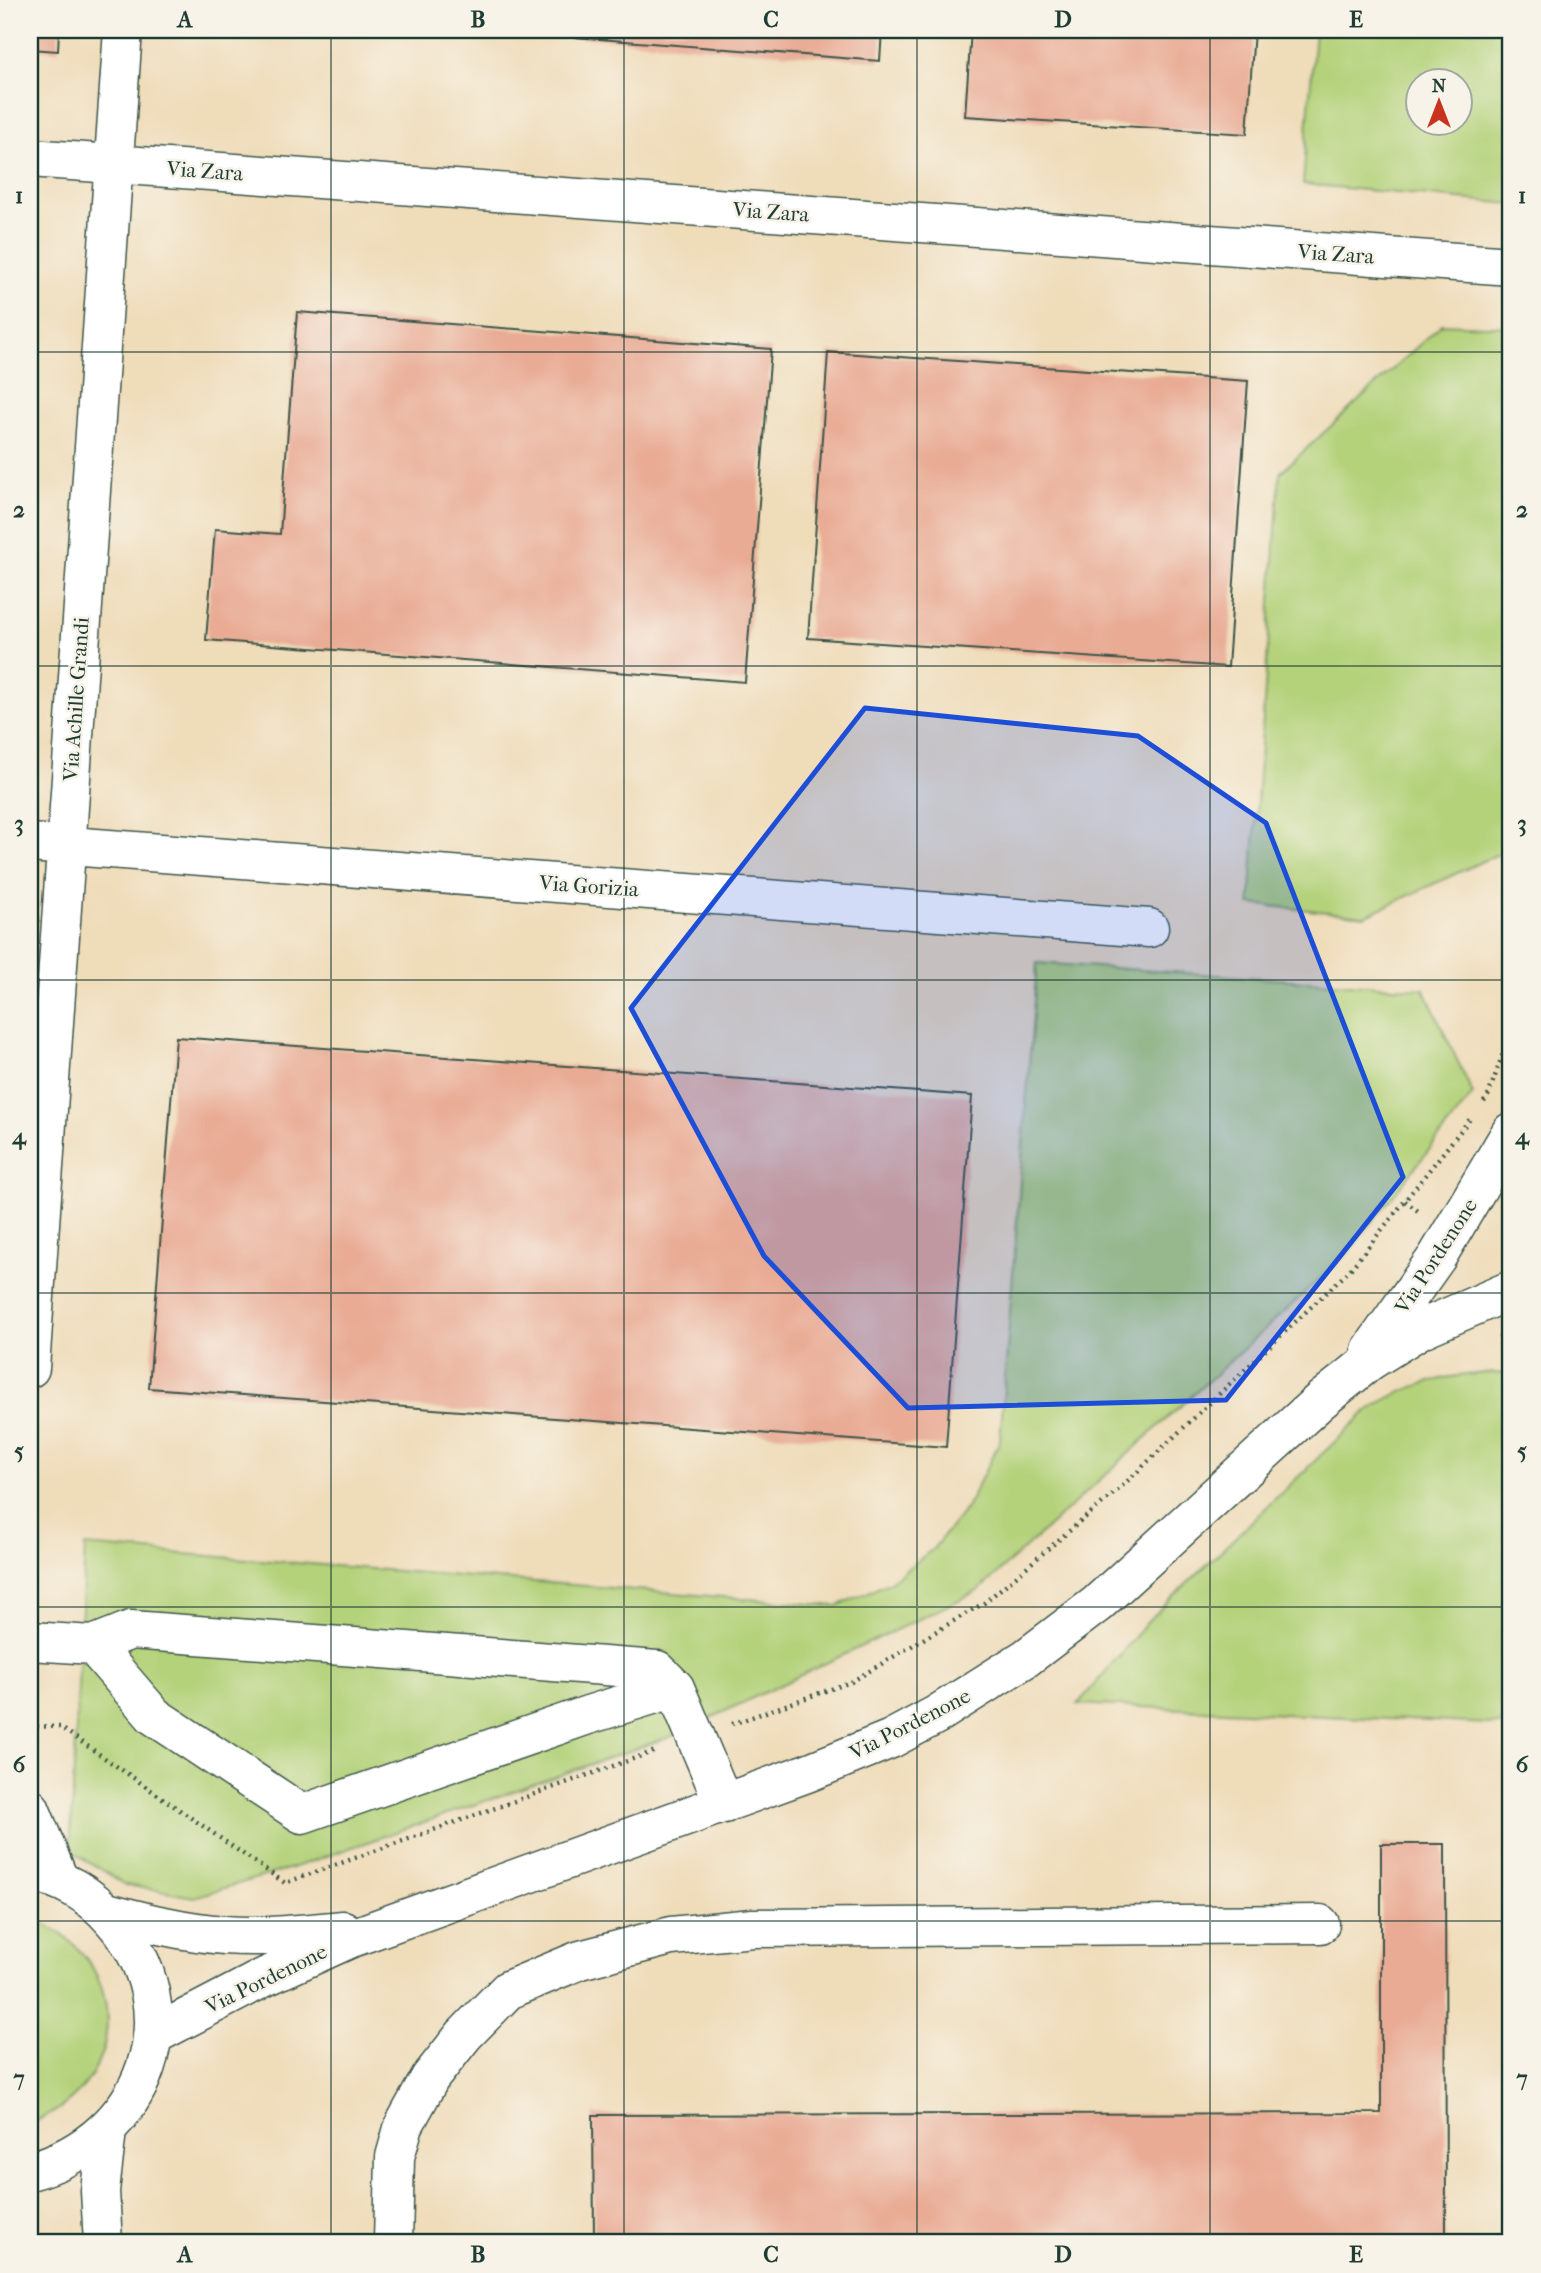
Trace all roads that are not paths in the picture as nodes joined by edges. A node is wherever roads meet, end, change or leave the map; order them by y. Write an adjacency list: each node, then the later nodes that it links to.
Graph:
1 (123, 30): 3 (street, Via Achille Grandi)
2 (30, 158): 3 (street, Via Zara)
3 (114, 164): 4 (street, Via Zara); 5 (street, Via Achille Grandi)
4 (1511, 267)
5 (48, 845): 6 (street, Via Gorizia); 9 (street, Via Achille Grandi)
6 (1149, 928)
7 (1511, 1132): 10 (street, Via Pordenone)
8 (1511, 1290): 10 (street, Via Pordenone)
9 (30, 1368)
10 (1353, 1374): 16 (street, Via Pordenone)
11 (30, 1641): 12 (street)
12 (93, 1645): 13 (street); 15 (street)
13 (606, 1664): 14 (street); 15 (street)
14 (675, 1688): 15 (street); 16 (street)
15 (588, 1715)
16 (724, 1804): 21 (street, Via Pordenone)
17 (30, 1808): 18 (street)
18 (44, 1876): 19 (street)
19 (107, 1912): 21 (street, Via Pordenone); 22 (street)
20 (1320, 1924): 26 (street)
21 (382, 1927): 22 (street, Via Pordenone)
22 (152, 2036): 23 (street)
23 (107, 2130): 24 (street); 25 (street)
24 (30, 2171)
25 (103, 2243)
26 (393, 2243)

